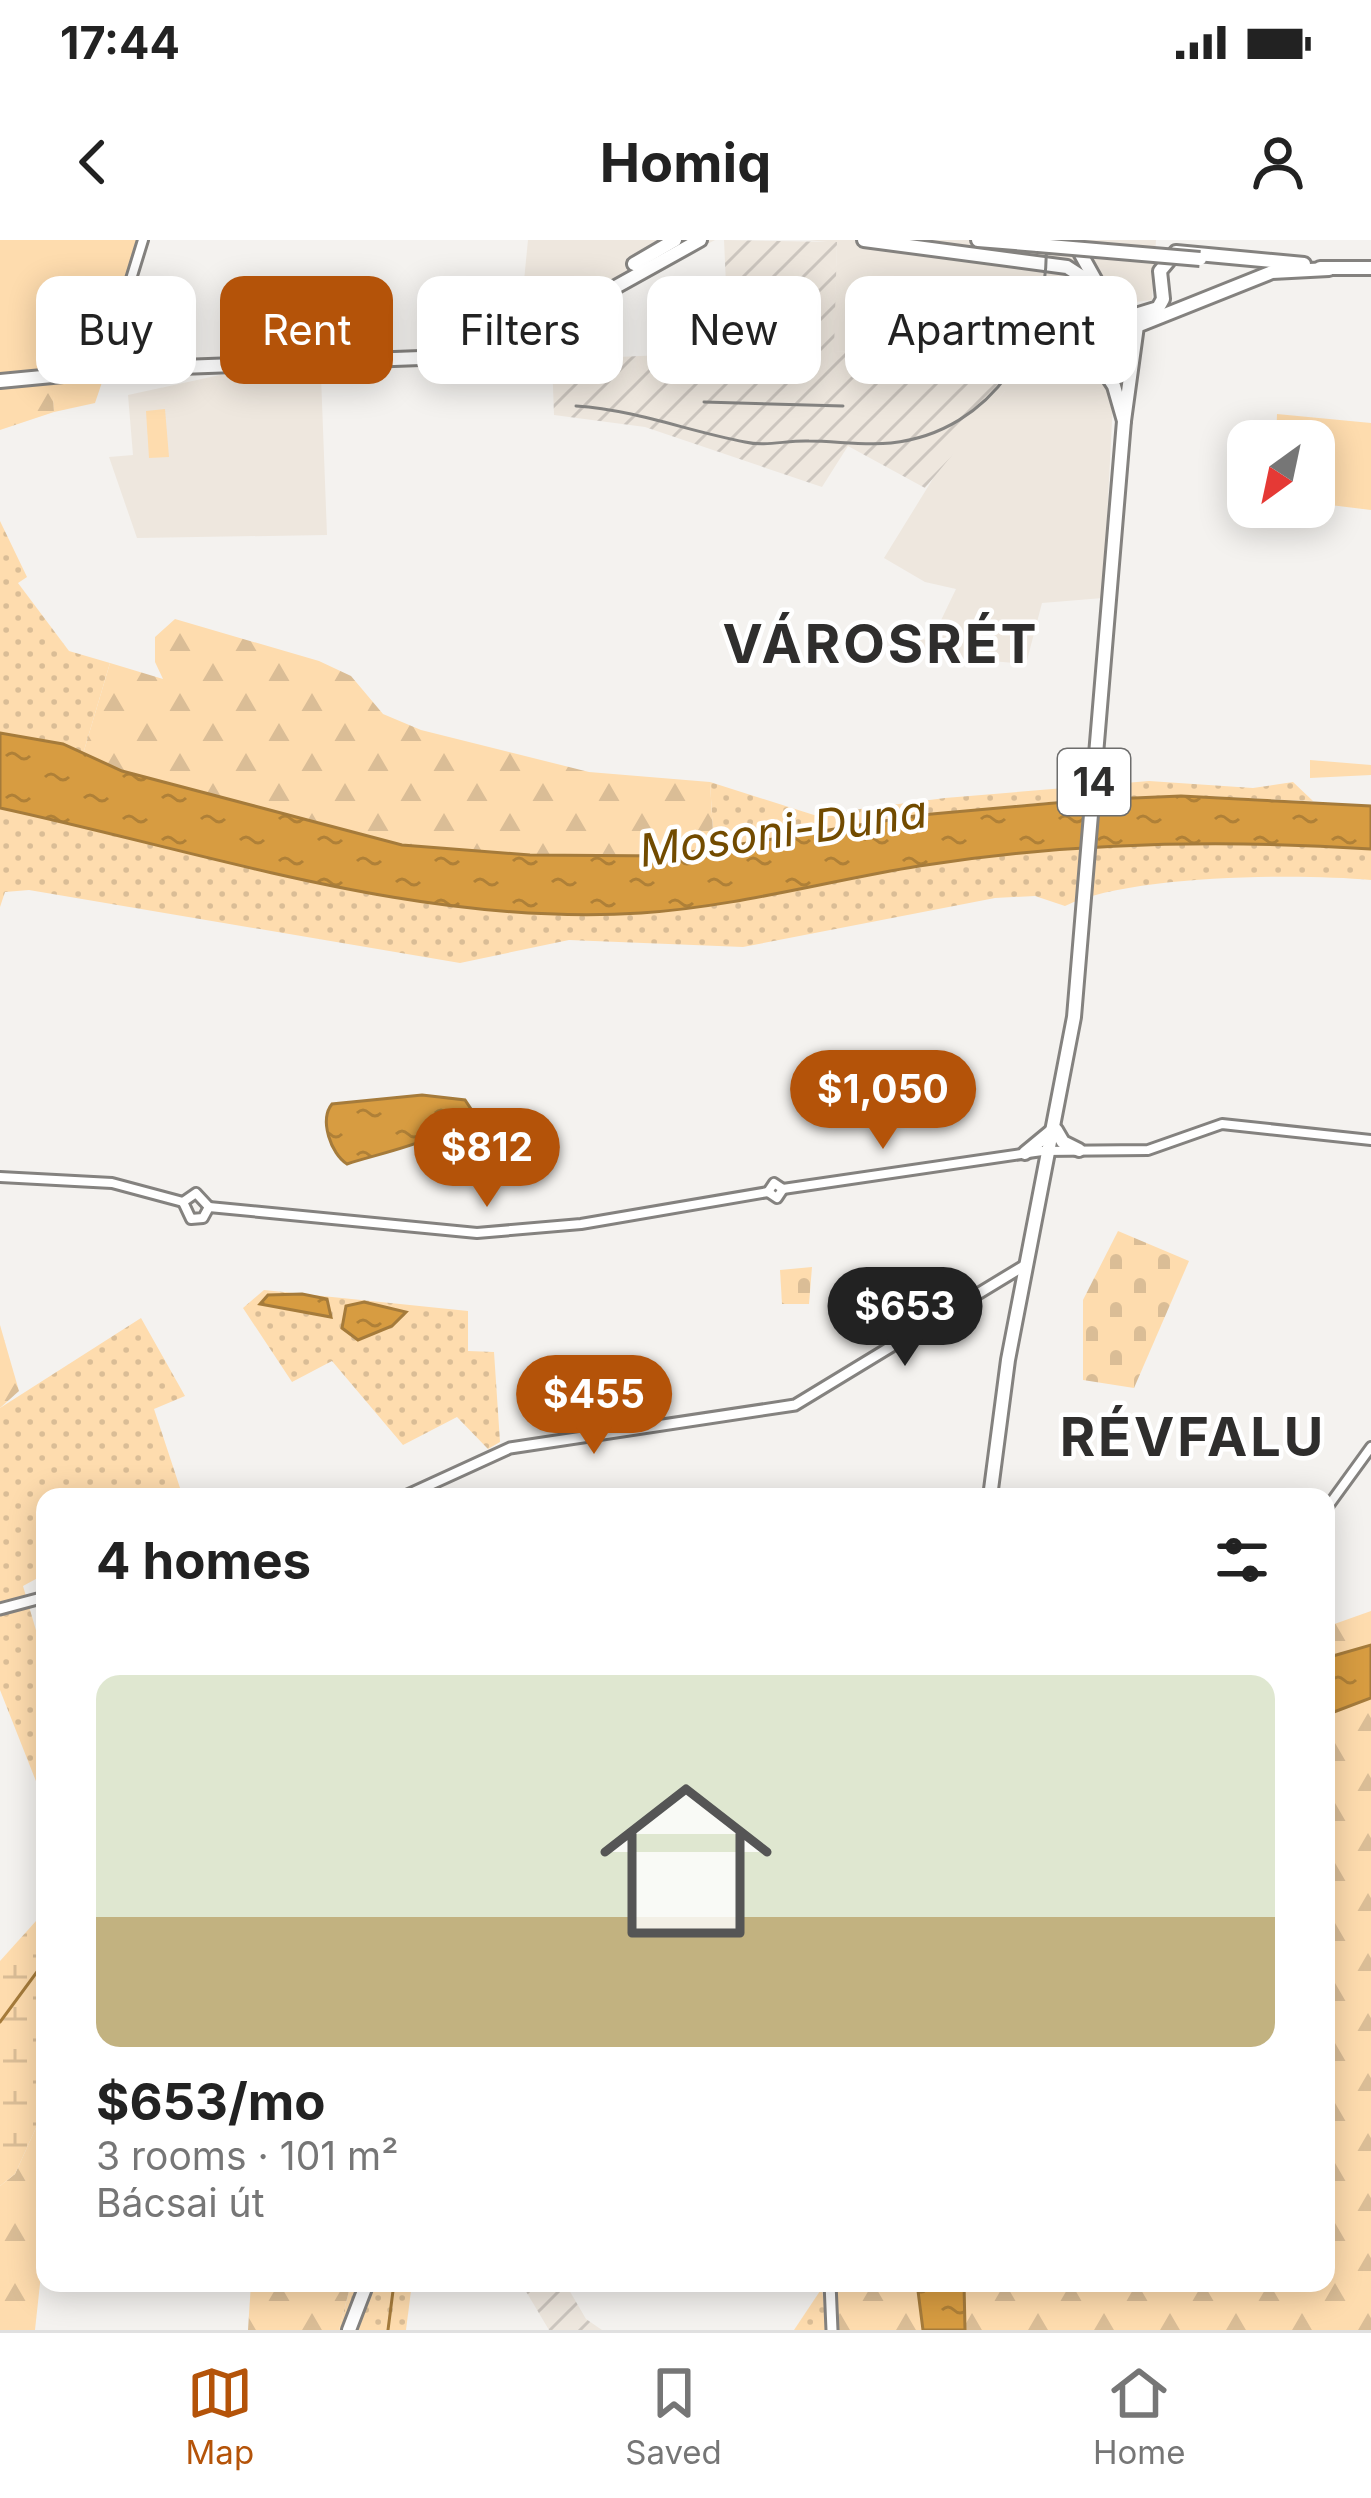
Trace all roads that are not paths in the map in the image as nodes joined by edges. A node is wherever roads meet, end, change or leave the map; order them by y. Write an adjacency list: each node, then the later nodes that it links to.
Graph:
1 (143, 240): 9 (street)
2 (675, 240): 10 (main road)
3 (700, 240): 14 (main road)
4 (864, 240): 11 (main road)
5 (978, 240): 7 (main road, bridge)
6 (1071, 240): 12 (main road); 13 (main road)
7 (1336, 269): 8 (main road); 15 (main road); 16 (main road)
8 (1371, 272)
9 (132, 276)
10 (620, 276)
11 (1081, 276)
12 (1083, 276)
13 (1092, 276)
14 (623, 279)
15 (1137, 314)
16 (1137, 332)
17 (417, 358): 18 (main road)
18 (196, 367)
19 (36, 378): 20 (main road)
20 (0, 381)
21 (1113, 384): 23 (main road, 14)
22 (1128, 384): 23 (main road, 14)
23 (1124, 422): 24 (main road, 14)
24 (1056, 1126): 26 (main road, 14); 27 (main road); 28 (main road)
25 (1371, 1140): 27 (street)
26 (1051, 1150): 27 (street); 28 (street); 32 (main road, 14)
27 (1079, 1150)
28 (1025, 1154): 31 (street)
29 (0, 1177): 30 (street)
30 (183, 1202): 31 (street); 31 (street)
31 (209, 1207)
32 (1028, 1263): 34 (main road); 35 (main road, 14)
33 (1371, 1447): 36 (street)
34 (423, 1488)
35 (991, 1488)
36 (1335, 1497)
37 (36, 1600): 38 (main road)
38 (0, 1609)
39 (364, 2292): 41 (main road)
40 (830, 2292): 42 (main road)
41 (349, 2330)
42 (832, 2330)

